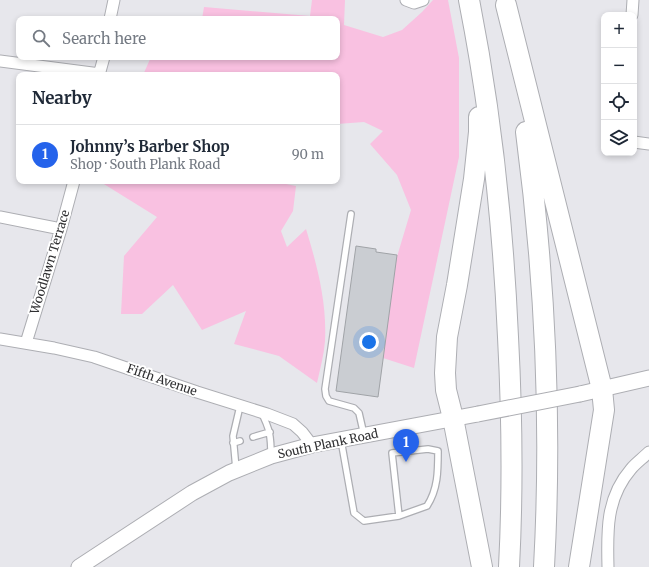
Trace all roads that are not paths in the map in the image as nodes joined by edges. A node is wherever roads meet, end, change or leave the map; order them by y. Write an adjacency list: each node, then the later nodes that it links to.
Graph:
1 (114, 0): 8 (street)
2 (406, 0): 3 (street)
3 (423, 0)
4 (633, 0): 7 (street)
5 (506, 2): 22 (highway); 40 (highway)
6 (470, 5): 25 (highway); 39 (highway)
7 (632, 12)
8 (111, 16)
9 (103, 60): 12 (street)
10 (0, 61): 11 (street)
11 (85, 72)
12 (100, 72)
13 (637, 142): 14 (street)
14 (649, 144)
15 (73, 184): 18 (street, Woodlawn Terrace)
16 (351, 214): 27 (lane)
17 (0, 217): 18 (street)
18 (61, 229): 20 (street, Woodlawn Terrace)
19 (0, 339): 20 (street, Fifth Avenue)
20 (26, 343): 23 (street, Fifth Avenue)
21 (649, 378): 22 (main road, South Plank Road)
22 (602, 389): 25 (main road, South Plank Road, bridge); 41 (highway)
23 (240, 406): 24 (street, Fifth Avenue); 31 (lane)
24 (261, 412): 26 (lane); 32 (street, Fifth Avenue)
25 (453, 418): 27 (main road, South Plank Road); 38 (highway)
26 (270, 432): 28 (lane); 34 (lane)
27 (364, 435): 29 (main road, South Plank Road)
28 (253, 437)
29 (340, 440): 32 (main road, South Plank Road); 36 (lane)
30 (240, 441): 31 (lane)
31 (233, 443): 35 (lane)
32 (312, 445): 34 (main road, South Plank Road)
33 (649, 452): 42 (street)
34 (271, 456): 35 (main road, South Plank Road)
35 (236, 469): 37 (main road, South Plank Road)
36 (399, 516): 36 (lane)
37 (79, 567)
38 (482, 567)
39 (509, 567)
40 (544, 567)
41 (579, 567)
42 (608, 567)

